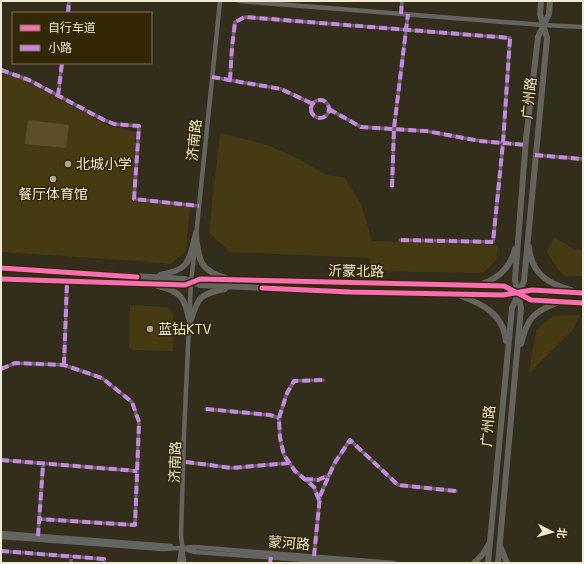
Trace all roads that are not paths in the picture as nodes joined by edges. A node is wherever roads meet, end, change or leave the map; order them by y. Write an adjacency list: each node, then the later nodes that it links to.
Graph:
1 (69, 1): 7 (street)
2 (220, 1): 15 (street, 济南路)
3 (239, 1): 8 (street)
4 (402, 1): 8 (street)
5 (541, 1): 10 (main road, 广州路)
6 (550, 1): 10 (main road, 广州路)
7 (68, 12)
8 (401, 14): 9 (street)
9 (408, 14): 10 (street); 12 (street)
10 (543, 25): 11 (street); 22 (main road, 广州路); 23 (main road, 广州路)
11 (583, 27)
12 (406, 30): 16 (street); 20 (street); 21 (street)
13 (62, 64): 17 (street)
14 (1, 70): 17 (street)
15 (212, 77): 16 (street); 26 (street, 济南路)
16 (230, 80): 18 (street)
17 (58, 96): 26 (street)
18 (313, 104): 19 (street); 19 (street)
19 (329, 109): 20 (street)
20 (394, 128): 21 (street); 25 (street)
21 (502, 143): 22 (street); 30 (street)
22 (526, 145): 27 (main road, 广州路)
23 (536, 155): 24 (street); 28 (main road, 广州路)
24 (583, 159)
25 (392, 187)
26 (199, 206): 29 (street, 济南路)
27 (519, 228): 37 (main road); 38 (main road, 广州路)
28 (528, 228): 38 (main road, 广州路); 39 (main road)
29 (196, 233): 33 (main road); 35 (street, 济南路); 36 (main road)
30 (400, 240)
31 (1, 268): 33 (main road, 沂蒙北路)
32 (1, 279): 34 (main road, 沂蒙北路)
33 (147, 280): 34 (main road, 沂蒙北路); 35 (main road, 沂蒙北路); 43 (main road)
34 (67, 282): 46 (street)
35 (191, 282): 36 (main road, 沂蒙北路); 43 (street, 济南路)
36 (237, 284): 37 (main road, 沂蒙北路); 40 (main road, 沂蒙北路); 43 (main road)
37 (478, 285): 38 (main road, 沂蒙北路)
38 (518, 293): 39 (main road, 沂蒙北路); 40 (main road, 沂蒙北路); 41 (main road, 沂蒙北路); 44 (main road, 广州路); 45 (main road, 广州路)
39 (582, 293)
40 (456, 294): 44 (main road)
41 (559, 302): 42 (main road, 沂蒙北路); 45 (main road)
42 (583, 303)
43 (190, 319): 52 (street, 济南路); 66 (street, 济南路)
44 (507, 357): 64 (main road, 广州路)
45 (516, 359): 65 (main road, 广州路)
46 (64, 365): 47 (street); 55 (street)
47 (1, 369)
48 (323, 380): 50 (street)
49 (206, 410): 50 (street)
50 (279, 418): 53 (street)
51 (1, 460): 54 (street)
52 (186, 462): 53 (street); 66 (street, 济南路)
53 (289, 463): 57 (street)
54 (43, 464): 55 (street); 60 (street)
55 (137, 471): 60 (street)
56 (329, 475): 57 (street); 58 (street); 59 (street)
57 (305, 479): 59 (street)
58 (456, 491)
59 (319, 500): 69 (street)
60 (39, 519): 62 (street)
61 (1, 533): 62 (street, 蒙河路)
62 (38, 536): 66 (street, 蒙河路)
63 (1, 537): 66 (street, 蒙河路)
64 (490, 540): 78 (main road); 79 (main road, 广州路)
65 (499, 544): 80 (main road, 广州路); 81 (main road)
66 (182, 548): 69 (street, 蒙河路); 70 (street, 蒙河路); 73 (street, 济南路); 74 (street, 济南路)
67 (1, 551): 68 (street)
68 (71, 556): 71 (street); 72 (street)
69 (314, 556): 77 (street, 蒙河路)
70 (271, 557): 75 (street); 76 (street, 蒙河路)
71 (71, 563)
72 (104, 563)
73 (179, 563)
74 (184, 563)
75 (270, 563)
76 (346, 563)
77 (394, 563)
78 (474, 563)
79 (488, 563)
80 (498, 563)
81 (507, 563)

